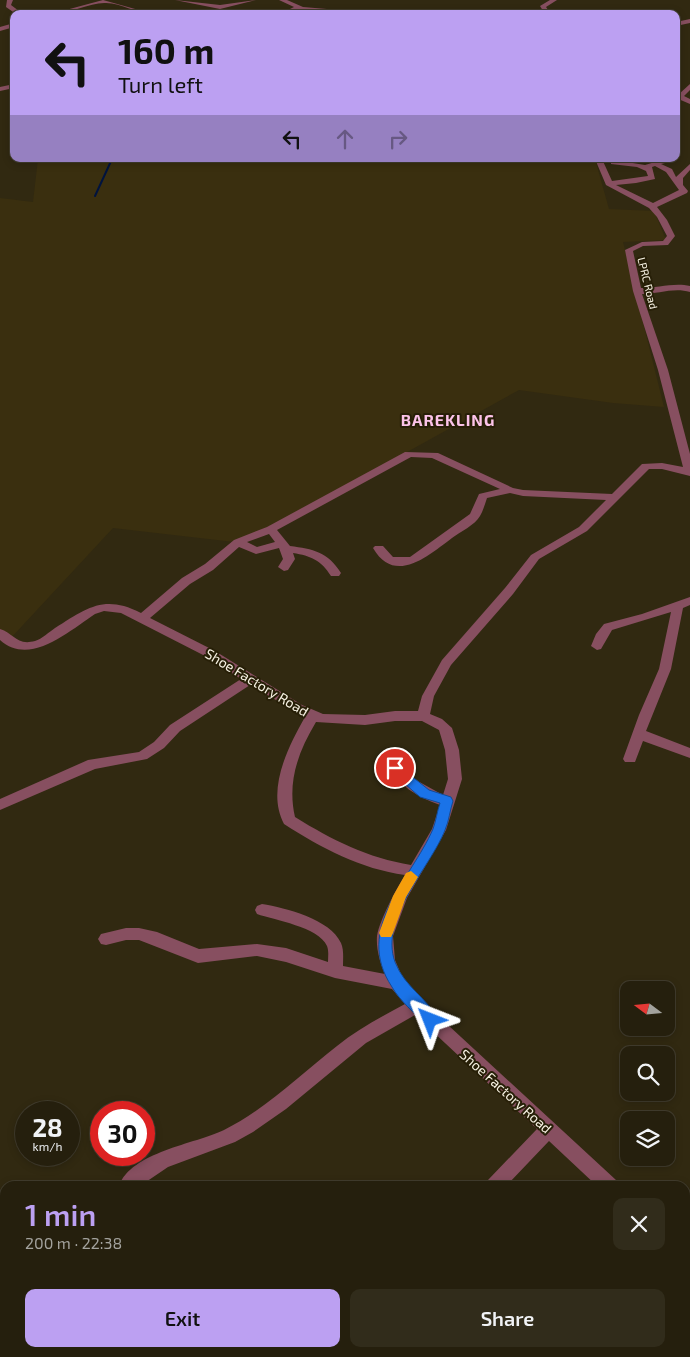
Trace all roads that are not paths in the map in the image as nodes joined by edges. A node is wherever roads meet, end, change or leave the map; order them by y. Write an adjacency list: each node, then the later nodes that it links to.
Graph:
1 (10, 0): 8 (street)
2 (178, 0): 3 (street)
3 (252, 0)
4 (282, 0): 12 (street)
5 (554, 0): 13 (street)
6 (108, 1): 9 (street); 10 (street)
7 (293, 9): 11 (street)
8 (14, 10)
9 (71, 10)
10 (137, 10)
11 (300, 10)
12 (304, 10)
13 (546, 10)
14 (690, 86): 15 (street)
15 (680, 94)
16 (600, 162): 23 (street)
17 (614, 162): 21 (street)
18 (657, 162): 21 (street)
19 (660, 162): 24 (street)
20 (662, 162): 22 (street)
21 (648, 169): 23 (street)
22 (687, 169): 24 (street)
23 (609, 183): 25 (street)
24 (685, 190): 25 (street)
25 (652, 206): 27 (street, LPRC Road)
26 (690, 288): 27 (street)
27 (637, 291): 28 (street, LPRC Road)
28 (690, 472): 30 (street)
29 (510, 490): 30 (street); 31 (street); 34 (street)
30 (614, 497): 43 (street)
31 (271, 529): 32 (street); 33 (street)
32 (238, 542): 33 (street); 38 (street)
33 (284, 546): 35 (street); 36 (street)
34 (379, 548)
35 (284, 567)
36 (336, 573)
37 (684, 603): 40 (street); 44 (street)
38 (142, 619): 39 (street, Shoe Factory Road); 41 (street, Shoe Factory Road)
39 (0, 633)
40 (597, 646)
41 (250, 679): 42 (street, Shoe Factory Road); 49 (street)
42 (312, 715): 43 (street, Shoe Factory Road); 50 (street)
43 (423, 716): 48 (street, Shoe Factory Road)
44 (639, 734): 45 (street); 46 (street)
45 (690, 753)
46 (630, 759)
47 (393, 764): 48 (street)
48 (447, 801): 50 (street, Shoe Factory Road)
49 (0, 805)
50 (414, 871): 54 (street, Shoe Factory Road)
51 (262, 910): 53 (street)
52 (106, 939): 53 (street)
53 (335, 971): 54 (street)
54 (397, 983): 55 (street, Shoe Factory Road)
55 (416, 1006): 56 (street, Shoe Factory Road); 57 (street)
56 (548, 1130): 58 (street); 59 (street, Shoe Factory Road)
57 (132, 1181)
58 (499, 1181)
59 (604, 1181)

